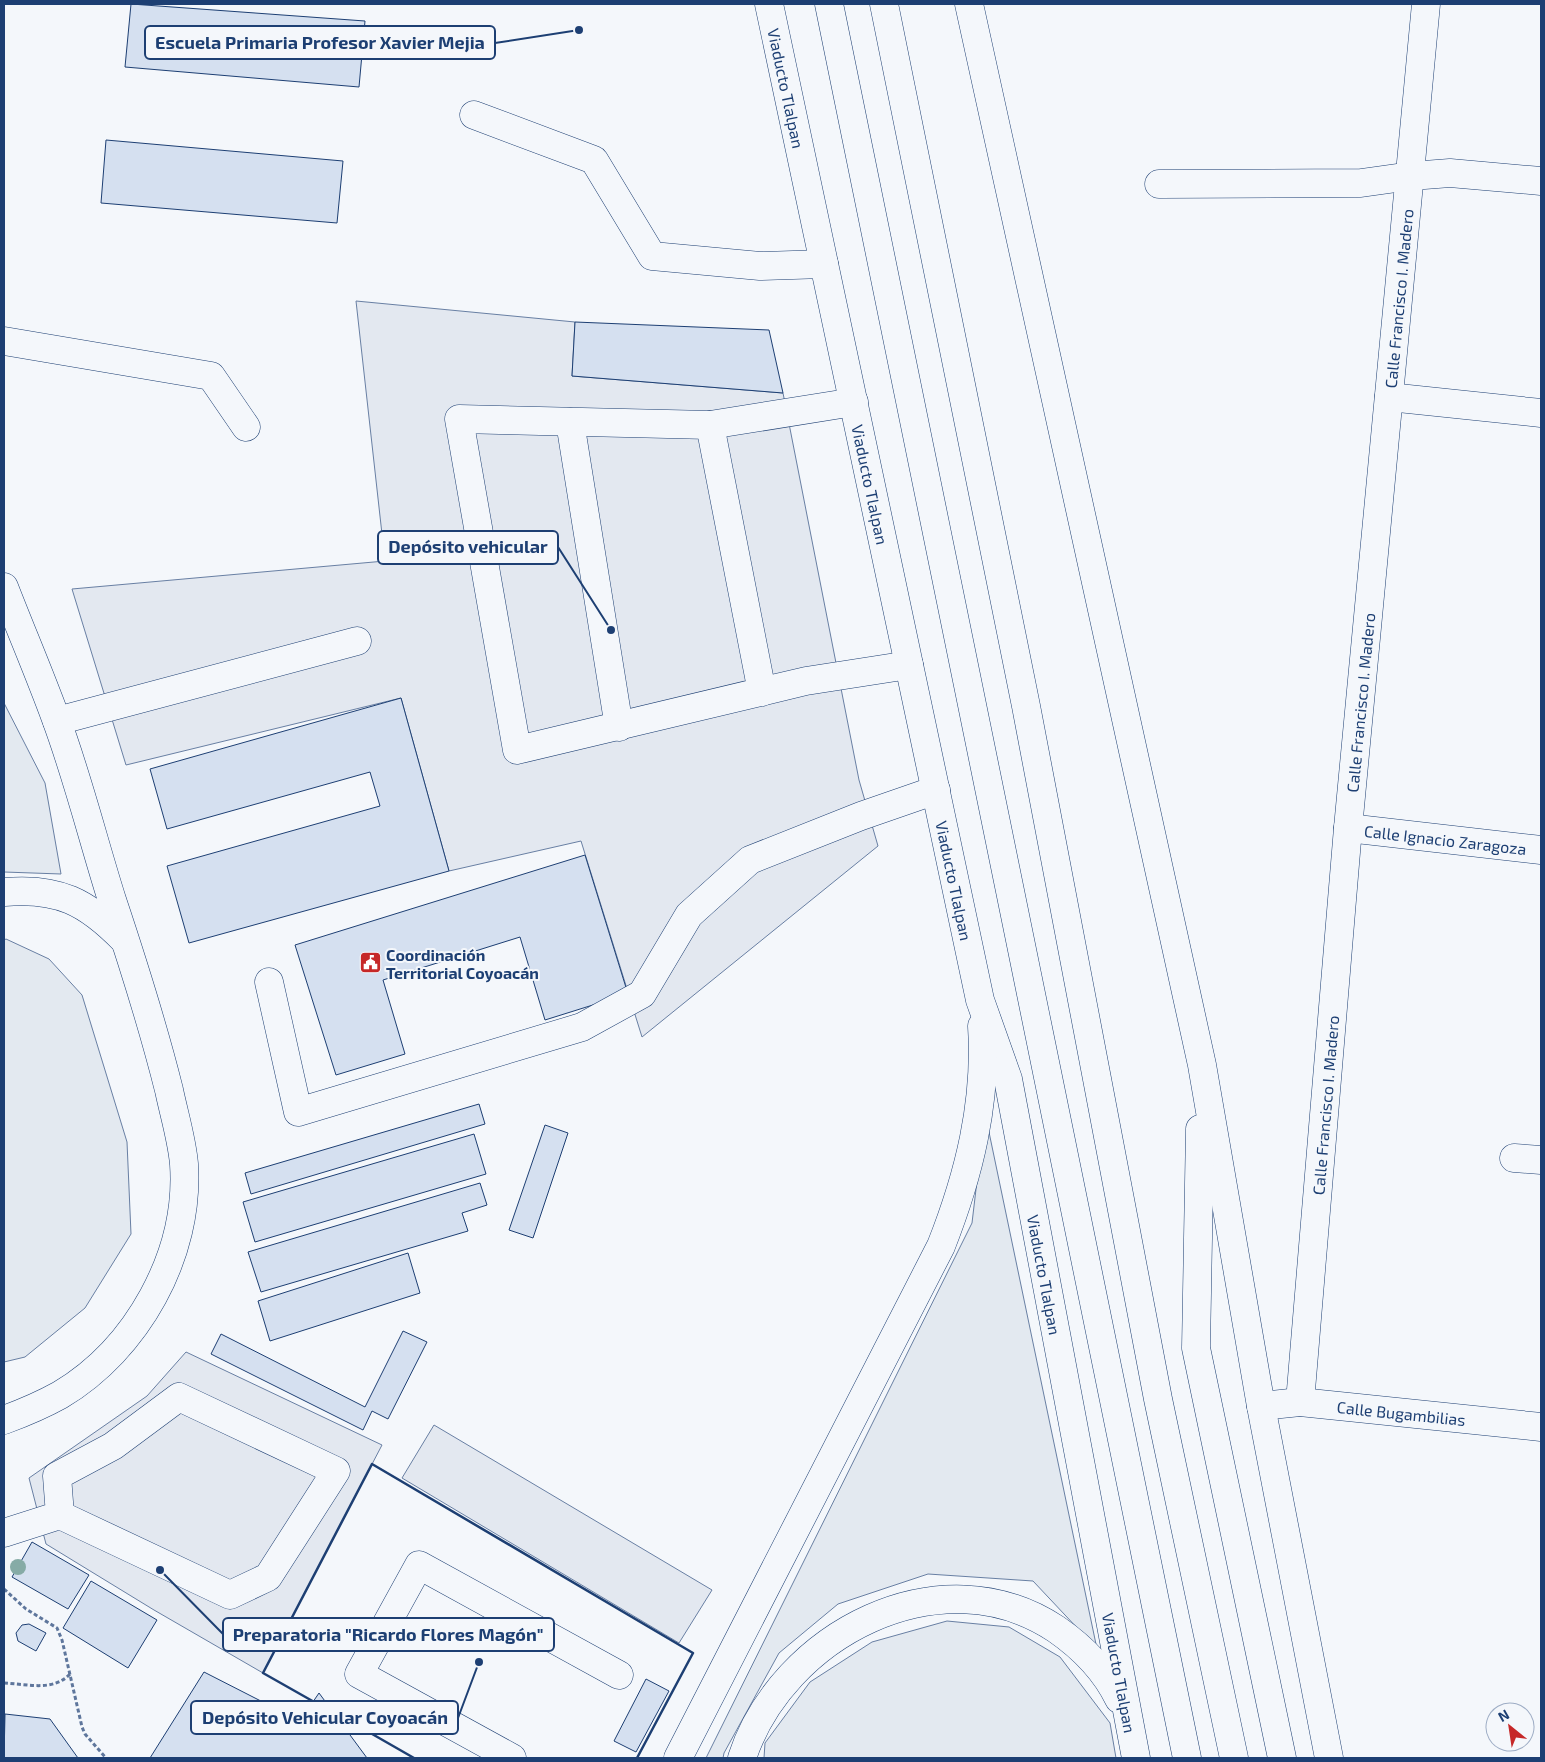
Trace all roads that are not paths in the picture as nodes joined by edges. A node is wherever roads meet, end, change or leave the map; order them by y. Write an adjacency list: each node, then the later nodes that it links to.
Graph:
1 (769, 4): 10 (main road, Viaducto Tlalpan)
2 (829, 4): 46 (main road)
3 (884, 4): 47 (main road)
4 (969, 4): 31 (main road)
5 (1426, 4): 7 (main road, Calle Francisco I. Madero)
6 (474, 115): 10 (main road)
7 (1411, 176): 8 (main road); 9 (main road); 12 (main road, Calle Francisco I. Madero)
8 (1541, 181)
9 (1159, 184)
10 (824, 264): 13 (main road, Viaducto Tlalpan)
11 (4, 341): 17 (main road)
12 (1389, 398): 14 (main road); 25 (main road, Calle Francisco I. Madero)
13 (854, 402): 16 (main road); 20 (main road, Viaducto Tlalpan)
14 (1541, 412)
15 (570, 422): 16 (main road); 23 (main road); 23 (main road)
16 (710, 425): 21 (main road)
17 (246, 427)
18 (4, 587): 22 (main road)
19 (357, 641): 22 (main road)
20 (909, 665): 21 (main road); 24 (main road, Viaducto Tlalpan)
21 (762, 692): 23 (main road)
22 (57, 721): 28 (main road)
23 (619, 727)
24 (936, 790): 29 (main road); 30 (main road, Viaducto Tlalpan)
25 (1348, 828): 26 (main road, Calle Ignacio Zaragoza); 34 (main road, Calle Francisco I. Madero)
26 (1541, 850)
27 (4, 892): 28 (main road)
28 (126, 942): 36 (main road)
29 (269, 982)
30 (980, 1000): 41 (main road, Viaducto Tlalpan); 43 (main road)
31 (1202, 1066): 35 (main road); 48 (main road)
32 (1514, 1158): 33 (main road)
33 (1541, 1160)
34 (1300, 1402): 35 (main road, Calle Bugambilias); 37 (main road, Calle Bugambilias)
35 (1261, 1406): 49 (main road)
36 (4, 1420)
37 (1541, 1427)
38 (60, 1515): 38 (main road); 39 (main road)
39 (4, 1533)
40 (619, 1675): 42 (main road)
41 (1127, 1717): 44 (main road); 45 (main road, Viaducto Tlalpan)
42 (512, 1758)
43 (678, 1758)
44 (742, 1758)
45 (1136, 1758)
46 (1187, 1758)
47 (1234, 1758)
48 (1282, 1758)
49 (1329, 1758)

